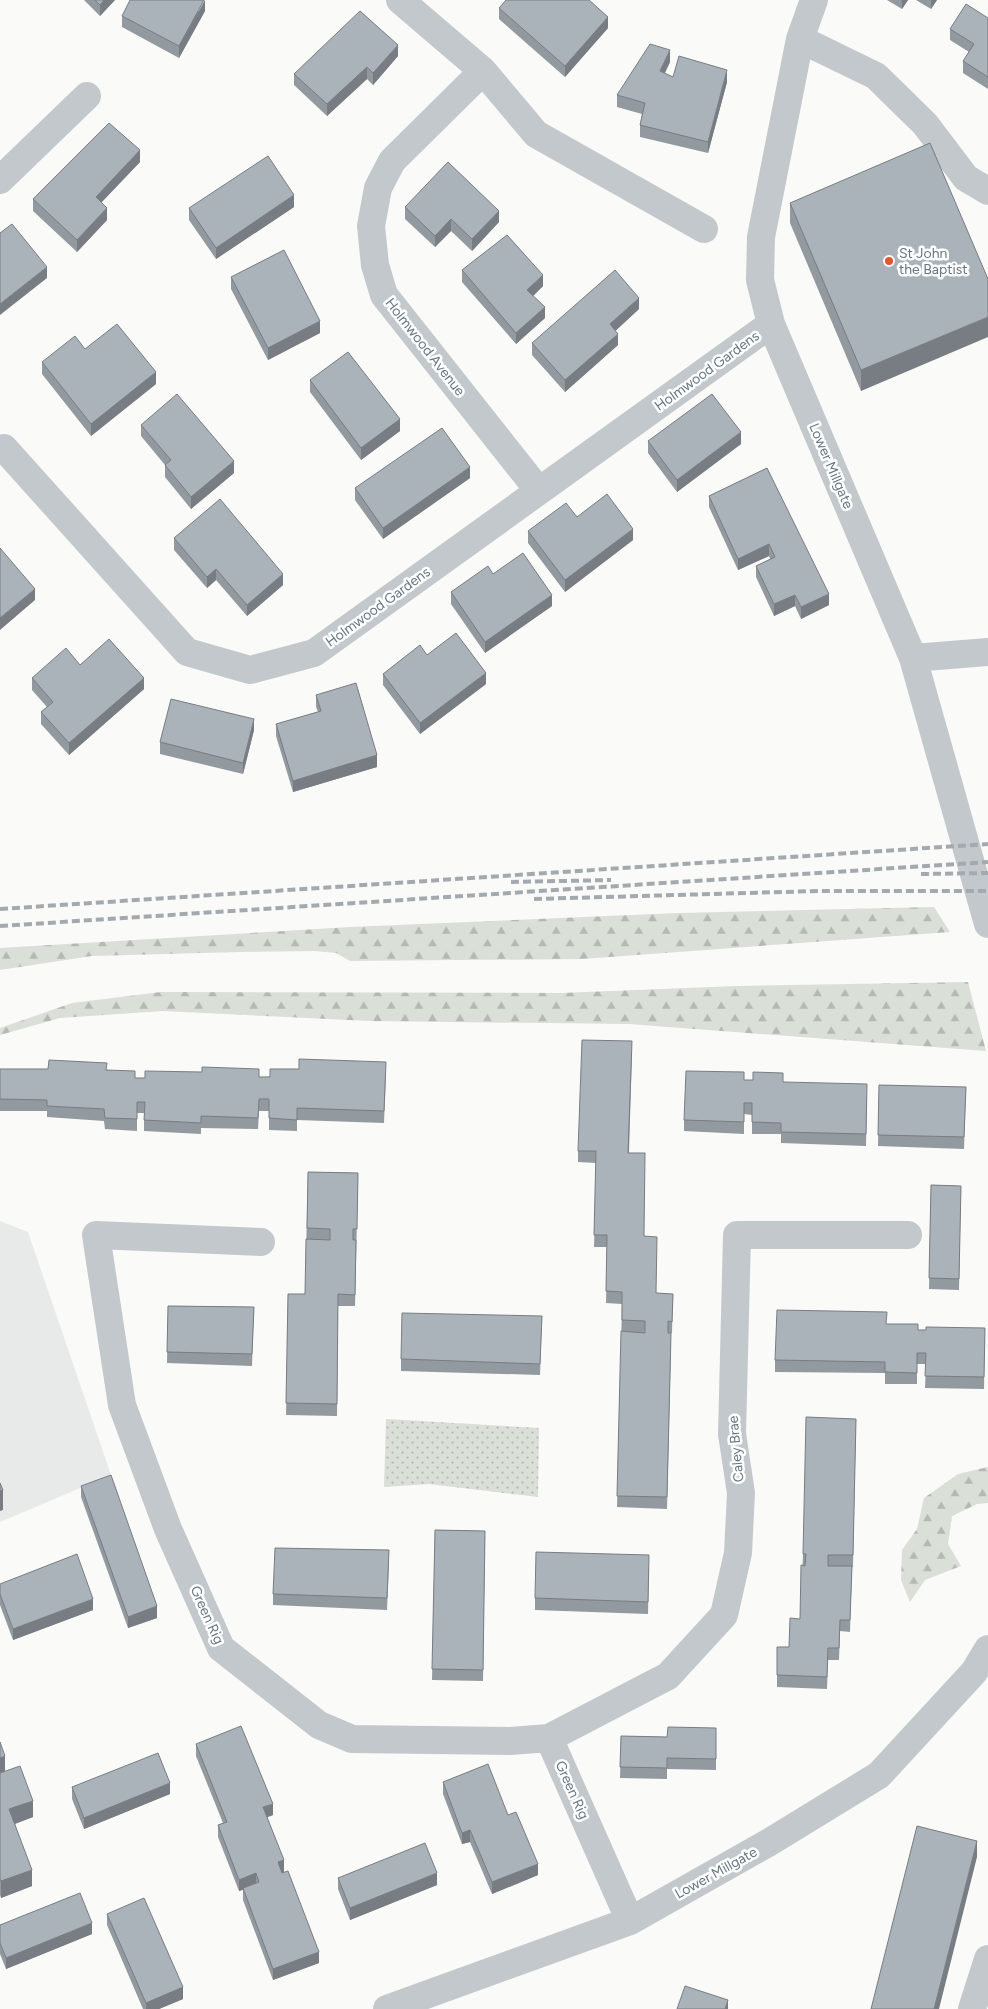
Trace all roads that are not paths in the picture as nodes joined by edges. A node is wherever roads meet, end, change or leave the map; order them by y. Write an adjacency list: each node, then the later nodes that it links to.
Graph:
1 (400, 0): 4 (street)
2 (814, 0): 3 (street, Lower Millgate)
3 (800, 39): 7 (street); 9 (street, Lower Millgate)
4 (483, 71): 8 (street); 11 (street, Holmwood Avenue)
5 (87, 96): 6 (street)
6 (0, 180)
7 (988, 191)
8 (704, 229)
9 (771, 324): 11 (street, Holmwood Gardens); 13 (street, Lower Millgate)
10 (4, 448): 11 (street, Holmwood Gardens)
11 (539, 491)
12 (988, 652): 13 (street)
13 (913, 658): 14 (street, Lower Millgate)
14 (988, 924)
15 (908, 1235): 18 (street, Caley Brae)
16 (261, 1242): 18 (street, Green Rig)
17 (988, 1650): 19 (street, Lower Millgate)
18 (549, 1738): 19 (street, Green Rig)
19 (630, 1921): 21 (street, Lower Millgate)
20 (988, 1958): 22 (street)
21 (387, 2009)
22 (972, 2009)

